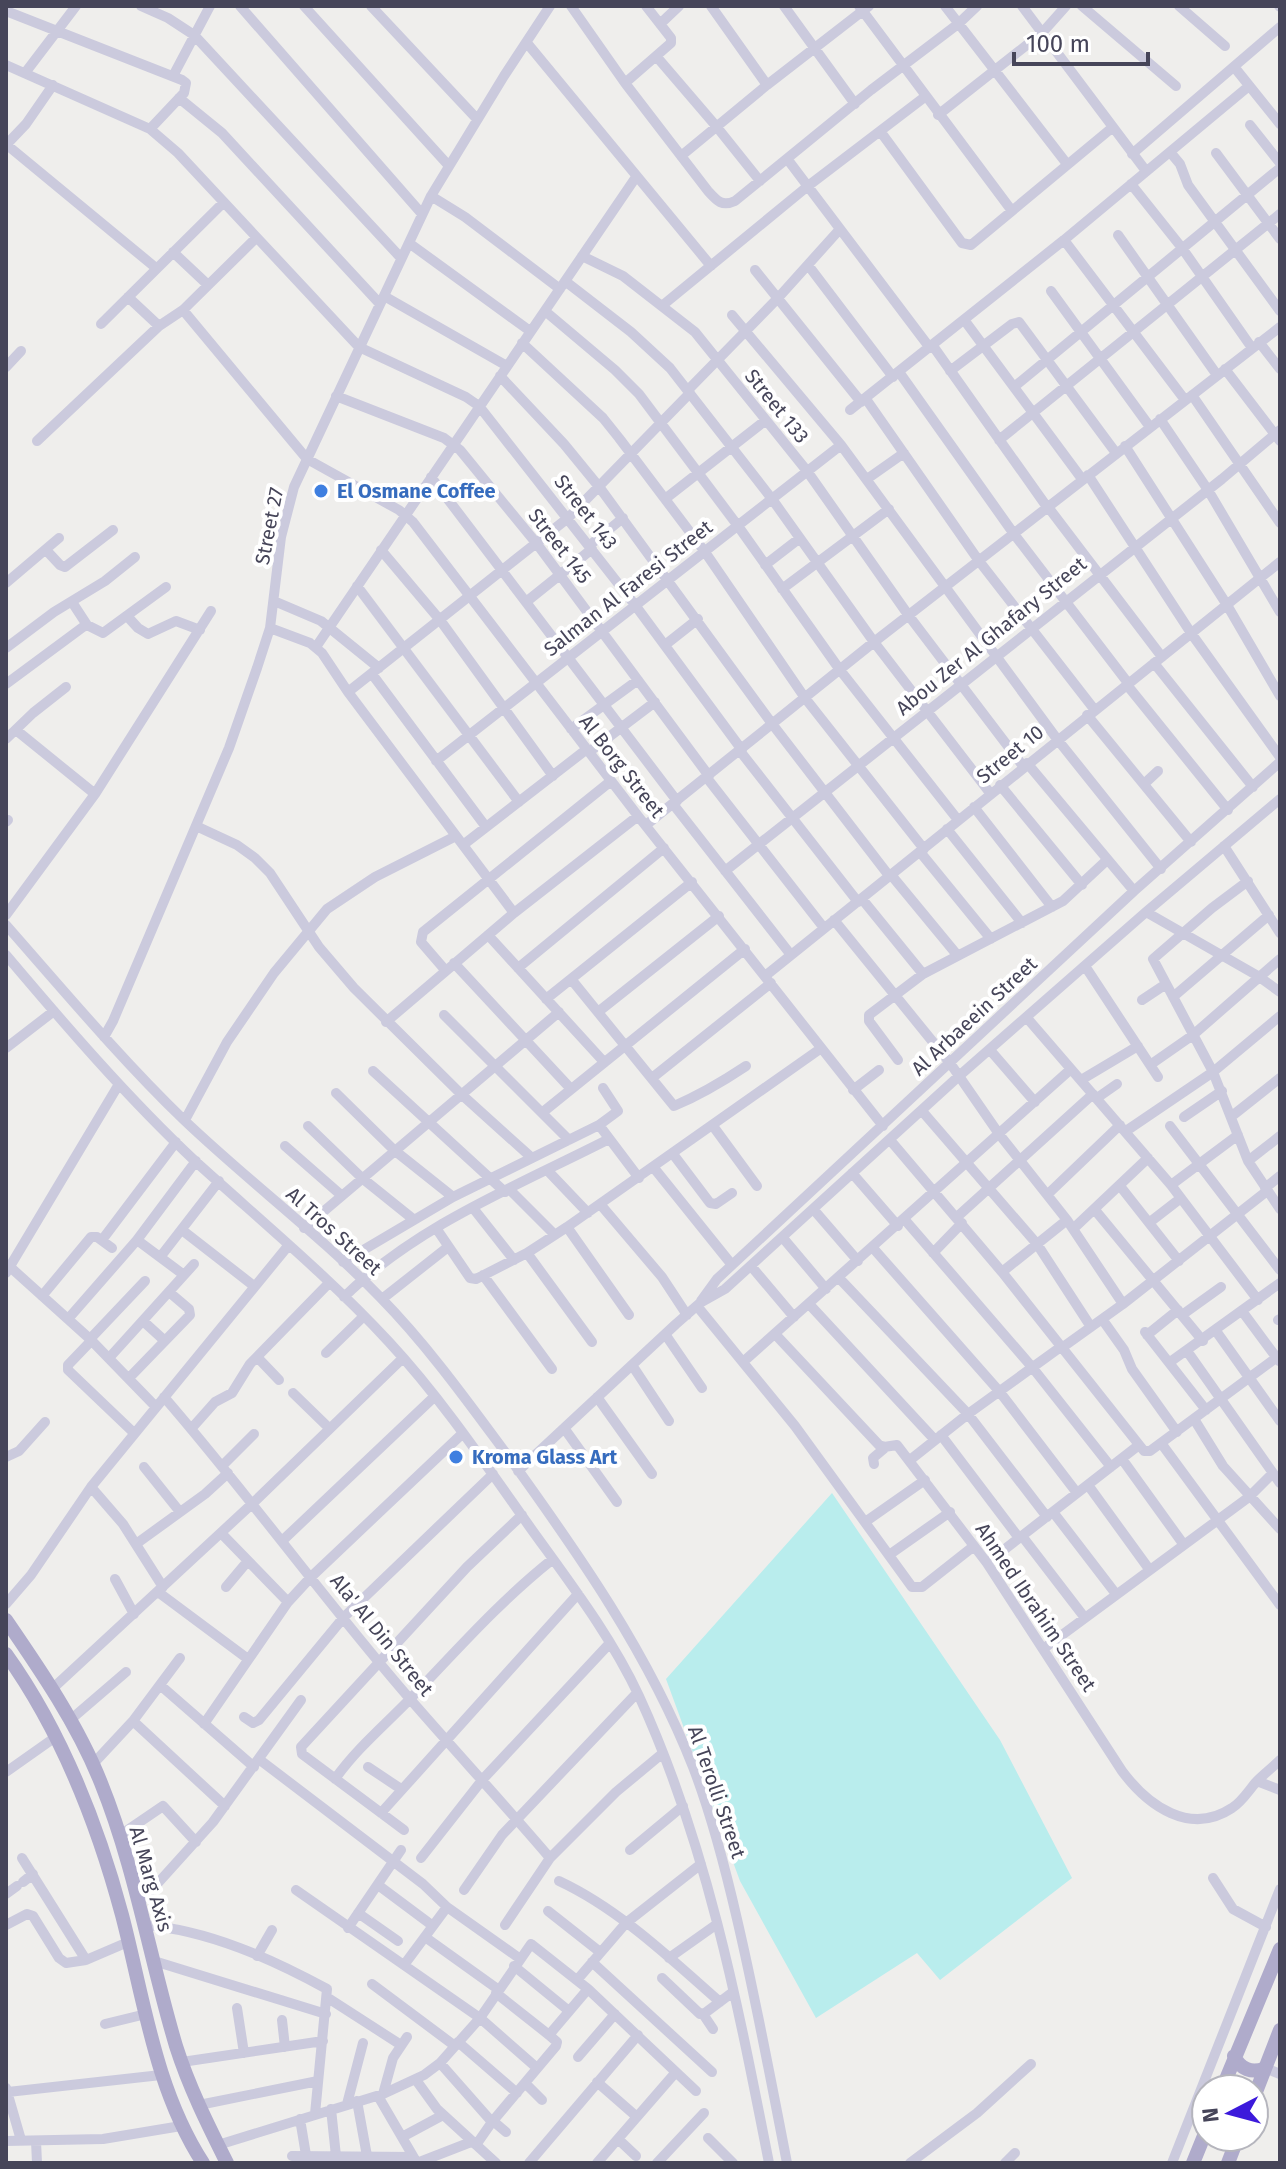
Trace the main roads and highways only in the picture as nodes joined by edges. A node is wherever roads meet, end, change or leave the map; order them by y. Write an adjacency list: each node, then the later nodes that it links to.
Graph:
1 (6, 1620): 10 (main road, Al Marg Axis)
2 (6, 1654): 9 (main road, Al Marg Axis)
3 (1280, 1949): 5 (main road)
4 (1280, 2030): 6 (main road)
5 (1234, 2056): 6 (main road); 7 (main road)
6 (1265, 2068): 8 (main road)
7 (1228, 2073)
8 (1263, 2073)
9 (203, 2163)
10 (227, 2163)

